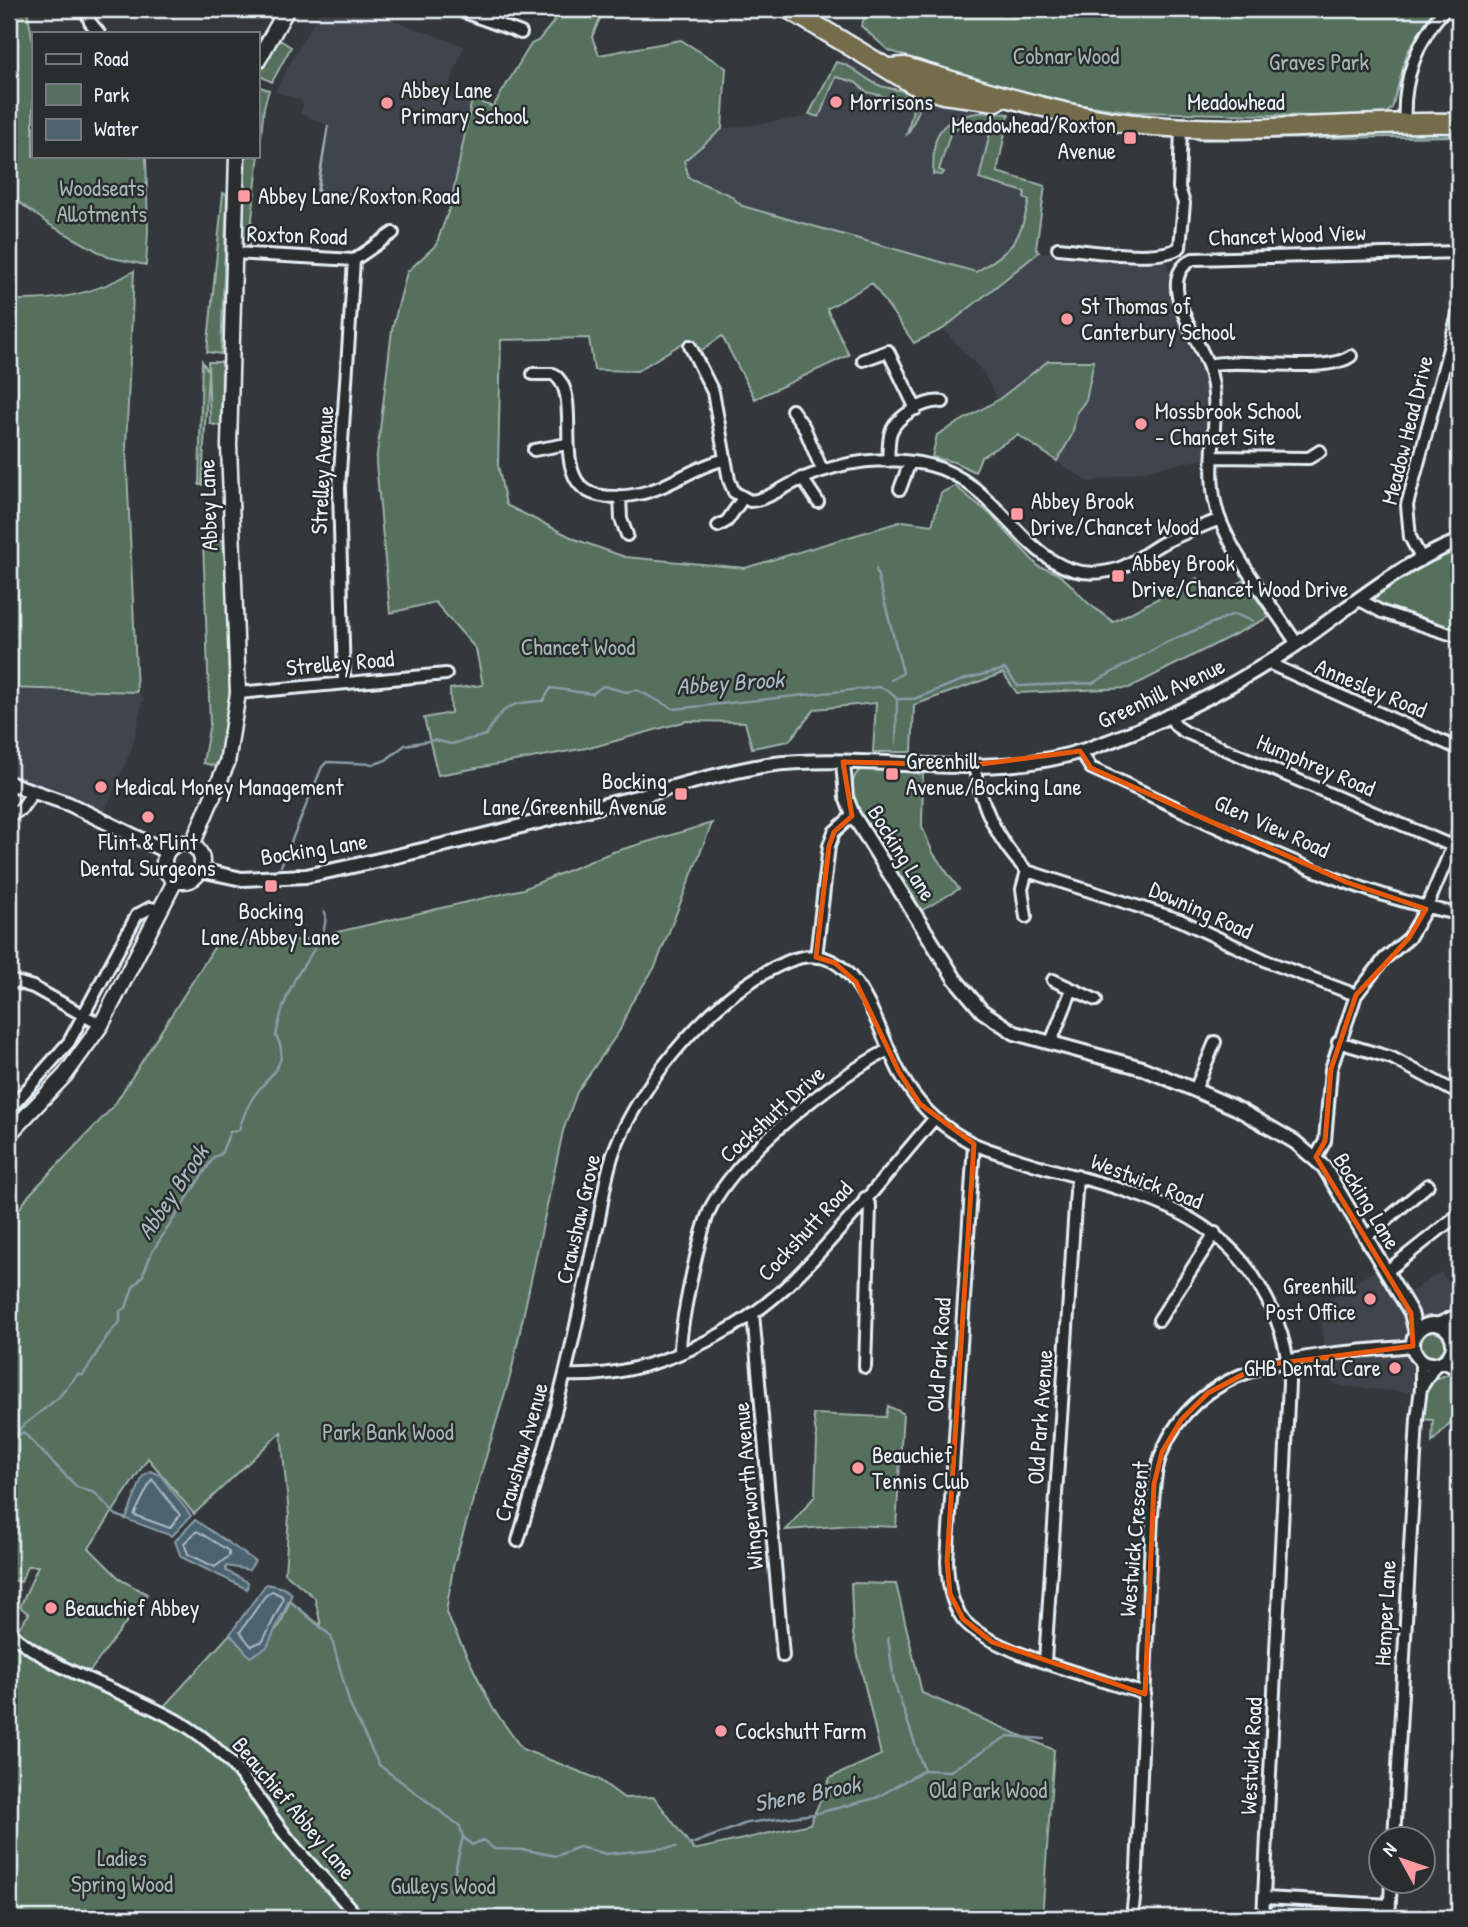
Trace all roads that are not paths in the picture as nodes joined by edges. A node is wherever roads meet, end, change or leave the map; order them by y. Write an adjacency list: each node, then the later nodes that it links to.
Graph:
1 (86, 9): 6 (street)
2 (287, 9): 8 (main road)
3 (456, 9): 7 (street)
4 (789, 9): 11 (highway, Meadowhead)
5 (1445, 9): 9 (street)
6 (98, 32)
7 (521, 33)
8 (259, 58)
9 (1405, 123): 10 (highway, Meadowhead); 11 (highway, Meadowhead)
10 (1459, 123)
11 (1181, 127): 14 (street)
12 (237, 158): 16 (main road, Abbey Lane)
13 (393, 233): 17 (street, Roxton Road)
14 (1058, 248)
15 (1459, 252): 22 (street, Chancet Wood View)
16 (234, 253): 17 (street, Roxton Road); 51 (main road, Abbey Lane)
17 (354, 260): 50 (street, Strelley Avenue)
18 (1459, 310): 44 (street, Meadow Head Drive)
19 (690, 346): 31 (street)
20 (1351, 356): 22 (street)
21 (863, 360): 25 (street)
22 (1208, 365): 30 (street, Chancet Wood View)
23 (533, 374): 27 (street)
24 (943, 402): 25 (street)
25 (916, 409): 32 (street)
26 (792, 410): 34 (street)
27 (567, 444): 28 (street); 37 (street)
28 (534, 450)
29 (1320, 451): 30 (street)
30 (1213, 457): 40 (street, Chancet Wood View)
31 (723, 460): 37 (street); 38 (street)
32 (888, 460): 33 (street); 34 (street)
33 (910, 462): 36 (street); 40 (street)
34 (822, 470): 35 (street)
35 (802, 478): 38 (street); 39 (street)
36 (900, 489)
37 (620, 496): 42 (street)
38 (743, 498): 41 (street)
39 (818, 502)
40 (1220, 519): 47 (street)
41 (718, 526)
42 (627, 535)
43 (1459, 541): 44 (street, Greenhill Avenue)
44 (1422, 558): 45 (street, Greenhill Avenue)
45 (1357, 599): 46 (street); 47 (street, Greenhill Avenue)
46 (1459, 637)
47 (1297, 644): 48 (street, Greenhill Avenue)
48 (1268, 663): 52 (street, Greenhill Avenue); 53 (street, Annesley Road)
49 (446, 674): 50 (street, Strelley Road)
50 (344, 682): 51 (street, Strelley Road)
51 (238, 693): 62 (main road, Abbey Lane)
52 (1169, 715): 54 (street, Greenhill Avenue); 63 (street, Humphrey Road)
53 (1459, 749)
54 (1080, 751): 56 (street, Greenhill Avenue); 68 (street, Glen View Road)
55 (843, 762): 56 (street, Greenhill Avenue); 59 (street, Bocking Lane); 65 (street, Bocking Lane)
56 (974, 765): 66 (street)
57 (9, 783): 58 (street)
58 (33, 792): 60 (street); 64 (street)
59 (853, 815): 72 (street); 80 (street, Bocking Lane)
60 (9, 816)
61 (1459, 831): 63 (street)
62 (192, 845): 64 (main road); 65 (main road)
63 (1452, 846): 68 (street)
64 (167, 852): 67 (main road)
65 (200, 870): 67 (main road)
66 (1027, 871): 71 (street); 76 (street, Downing Road)
67 (176, 879): 69 (main road)
68 (1426, 909): 70 (street, Glen View Road); 76 (street)
69 (160, 910): 78 (street); 79 (main road)
70 (1459, 914)
71 (1026, 917)
72 (816, 957): 83 (street, Westwick Road); 112 (street, Crawshaw Grove)
73 (9, 980): 78 (street)
74 (1054, 980): 75 (street)
75 (1072, 989): 77 (street); 80 (street)
76 (1356, 995): 82 (street)
77 (1096, 1000)
78 (85, 1015): 79 (street); 86 (street)
79 (101, 1025): 88 (main road)
80 (1051, 1042): 84 (street, Bocking Lane)
81 (1215, 1042): 84 (street)
82 (1338, 1042): 85 (street); 90 (street)
83 (888, 1050): 87 (street, Westwick Road); 105 (street, Cockshutt Drive)
84 (1195, 1090): 90 (street, Bocking Lane)
85 (1459, 1094)
86 (9, 1110)
87 (934, 1119): 89 (street, Westwick Road); 93 (street, Cockshutt Road)
88 (9, 1134)
89 (974, 1144): 91 (street, Westwick Road); 117 (street, Old Park Road)
90 (1316, 1157): 96 (street, Bocking Lane)
91 (1077, 1176): 95 (street, Westwick Road); 117 (street, Old Park Avenue)
92 (1428, 1185): 96 (street)
93 (864, 1198): 98 (street, Cockshutt Road); 110 (street)
94 (1459, 1214): 97 (street)
95 (1215, 1233): 101 (street); 107 (street, Westwick Road)
96 (1366, 1237): 97 (street, Bocking Lane)
97 (1386, 1272): 99 (street, Bocking Lane)
98 (753, 1312): 105 (street, Cockshutt Road); 116 (street, Wingerworth Avenue)
99 (1411, 1313): 102 (street, Bocking Lane); 103 (street, Bocking Lane)
100 (1458, 1315): 102 (street); 104 (street)
101 (1159, 1320)
102 (1434, 1324): 103 (street); 104 (street)
103 (1415, 1340): 106 (street); 107 (street, Westwick Crescent)
104 (1453, 1343): 108 (street); 109 (street)
105 (680, 1352): 112 (street, Cockshutt Road)
106 (1421, 1360): 108 (street); 113 (street, Hemper Lane)
107 (1289, 1361): 118 (street, Westwick Crescent); 121 (street, Westwick Road)
108 (1440, 1362): 111 (street); 113 (street, Hemper Lane)
109 (1459, 1362)
110 (865, 1367)
111 (1459, 1369)
112 (565, 1375): 114 (street, Crawshaw Avenue)
113 (1422, 1388): 119 (street, Hemper Lane)
114 (518, 1541)
115 (9, 1632): 123 (street, Beauchief Abbey Lane)
116 (783, 1656)
117 (1045, 1661): 118 (street, Old Park Road)
118 (1144, 1694): 124 (street, Westwick Crescent)
119 (1395, 1826)
120 (1390, 1896): 122 (street)
121 (1265, 1898): 122 (street); 125 (street, Westwick Road)
122 (1390, 1905): 126 (street)
123 (358, 1918)
124 (1132, 1918)
125 (1263, 1918)
126 (1389, 1918)

